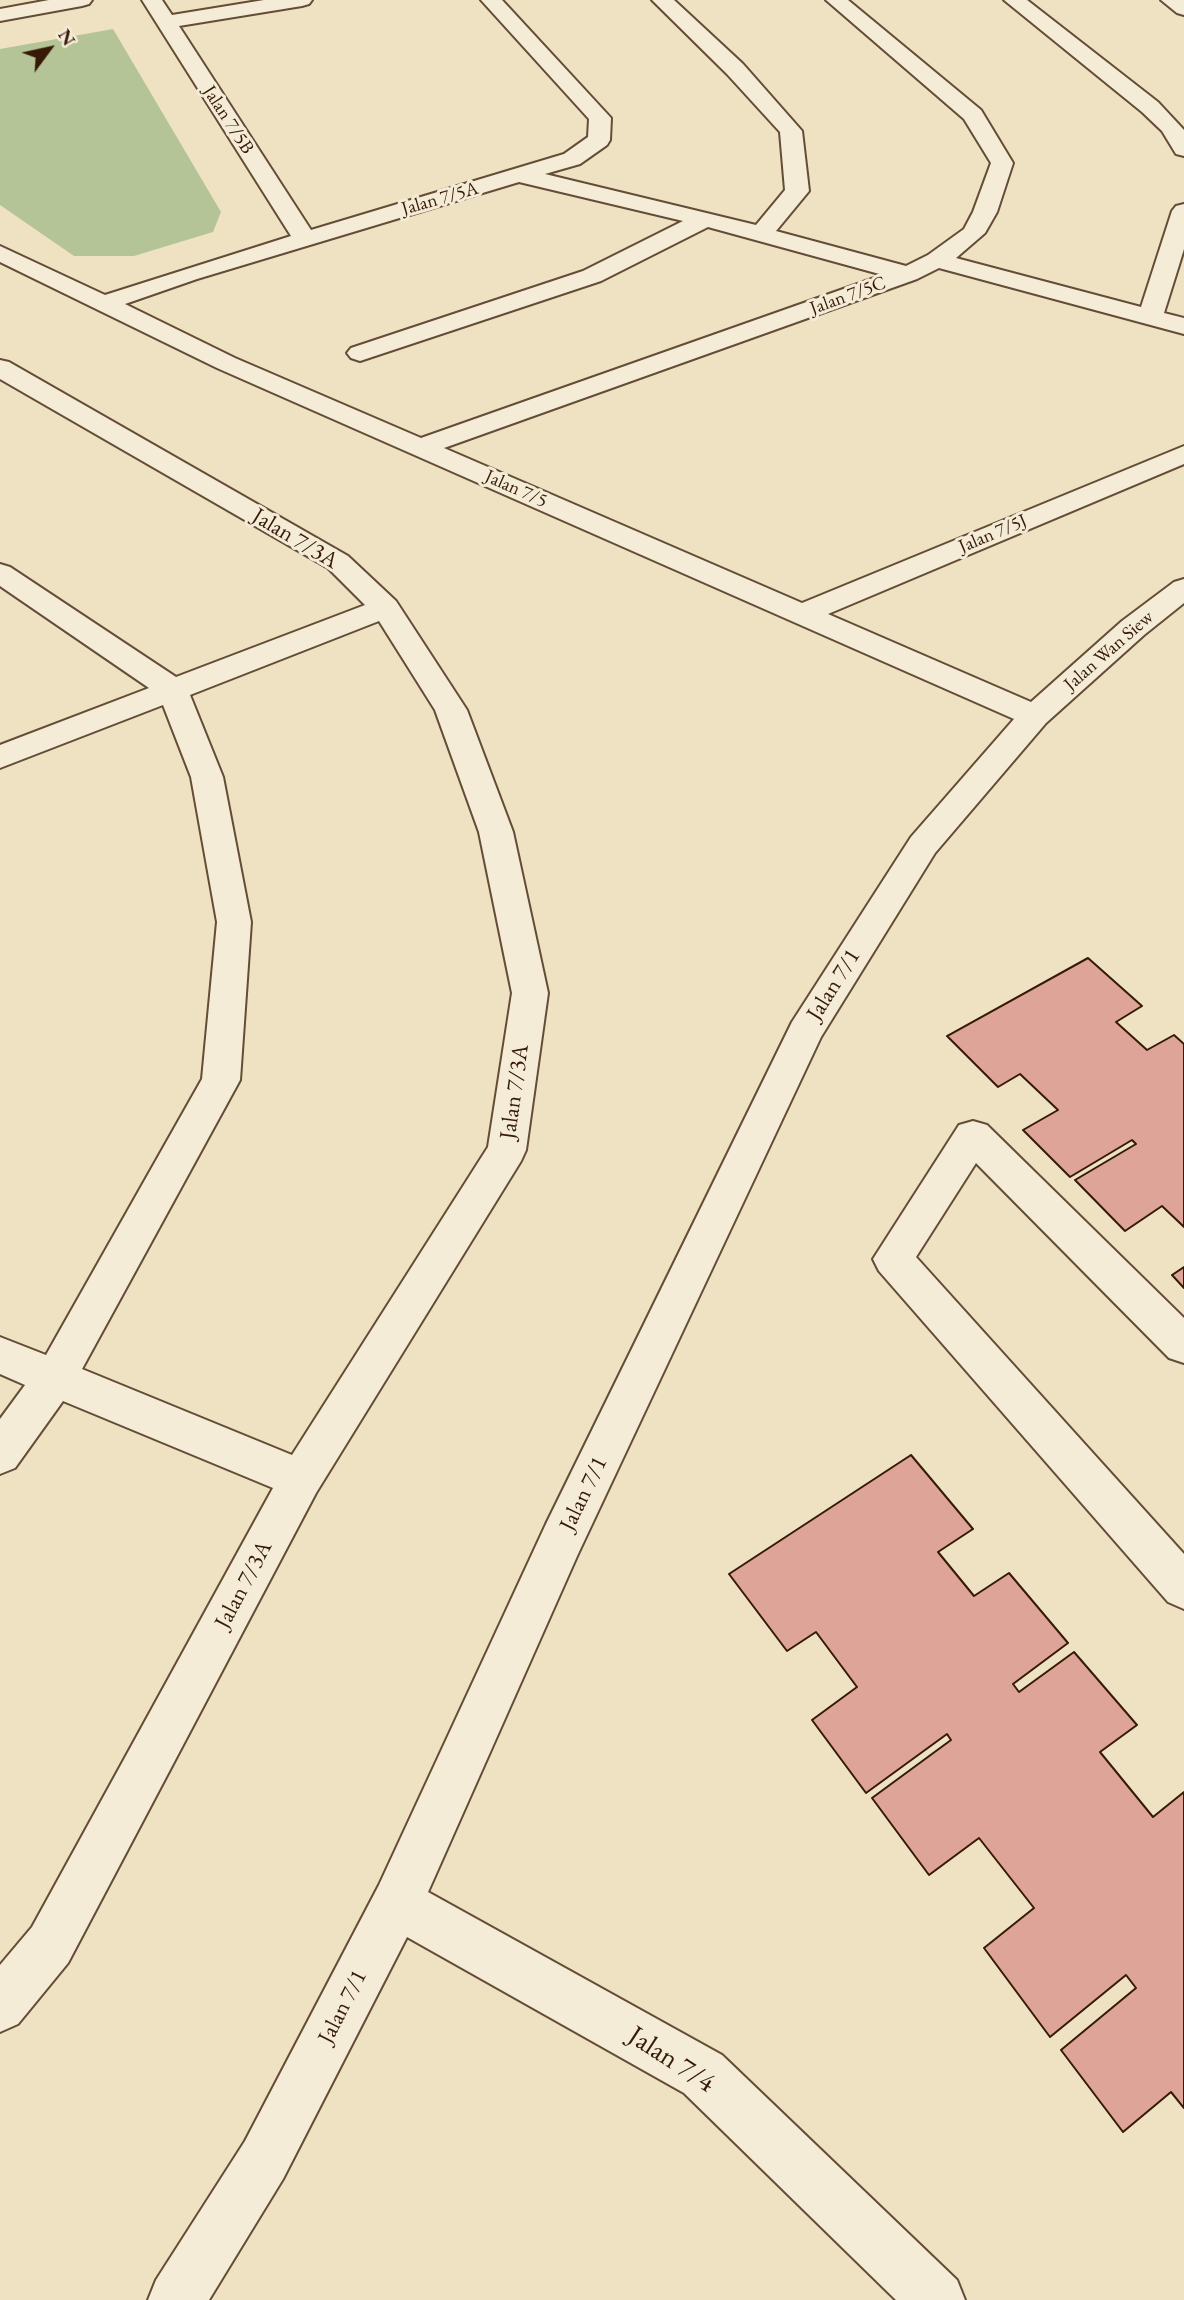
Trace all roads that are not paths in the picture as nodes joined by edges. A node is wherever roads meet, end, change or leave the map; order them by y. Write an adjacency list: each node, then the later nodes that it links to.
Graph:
1 (82, 0): 10 (street)
2 (152, 0): 11 (street, Jalan 7/5B)
3 (302, 0): 11 (street)
4 (491, 0): 13 (street, Jalan 7/5A)
5 (662, 0): 16 (street)
6 (836, 0): 19 (street, Jalan 7/5C)
7 (1014, 0): 12 (street)
8 (1171, 0): 9 (street)
9 (1184, 9)
10 (0, 15)
11 (165, 22): 17 (street, Jalan 7/5B)
12 (1184, 149)
13 (520, 175): 15 (street); 17 (street, Jalan 7/5A)
14 (1184, 211): 22 (street)
15 (705, 219): 16 (street); 24 (street)
16 (761, 234): 20 (street)
17 (305, 239): 21 (street, Jalan 7/5A)
18 (0, 253): 21 (street, Jalan 7/5)
19 (937, 260): 20 (street, Jalan 7/5C); 22 (street)
20 (908, 274): 26 (street, Jalan 7/5C)
21 (102, 304): 26 (street, Jalan 7/5)
22 (1150, 317): 23 (street)
23 (1184, 326)
24 (360, 353)
25 (0, 369): 30 (street, Jalan 7/3A)
26 (421, 447): 31 (street, Jalan 7/5)
27 (1184, 454): 31 (street, Jalan 7/5J)
28 (0, 573): 32 (street)
29 (1184, 588): 33 (street, Jalan Wan Siew)
30 (385, 608): 32 (street); 39 (street, Jalan 7/3A)
31 (802, 614): 33 (street, Jalan 7/5)
32 (173, 690): 34 (street); 37 (street)
33 (1035, 716): 41 (street, Jalan 7/1)
34 (0, 757)
35 (1184, 1345): 40 (street)
36 (0, 1355): 37 (street)
37 (55, 1378): 38 (street); 39 (street)
38 (0, 1454)
39 (300, 1479): 42 (street, Jalan 7/3A)
40 (1184, 1587)
41 (397, 1903): 43 (street, Jalan 7/1); 44 (street, Jalan 7/4)
42 (0, 2006)
43 (176, 2300)
44 (937, 2300)

